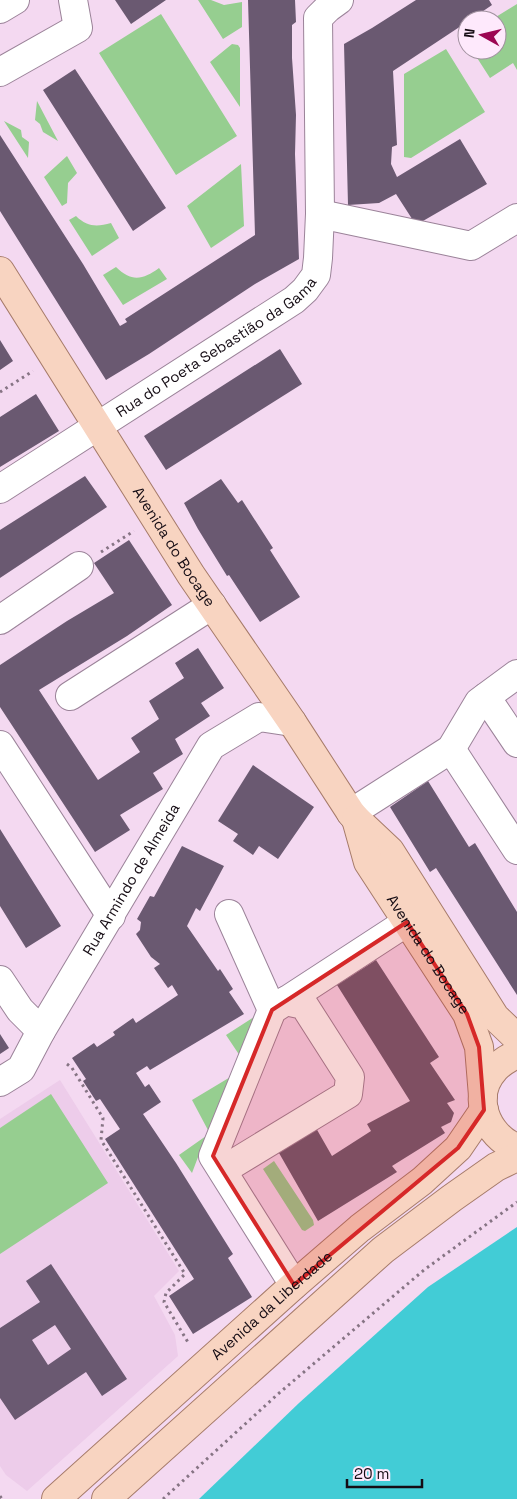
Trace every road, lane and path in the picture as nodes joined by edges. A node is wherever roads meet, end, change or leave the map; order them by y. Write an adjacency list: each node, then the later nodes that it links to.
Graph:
1 (15, 0): 4 (street)
2 (73, 0): 5 (street)
3 (340, 0): 6 (street, Rua do Poeta Sebastião da Gama)
4 (0, 9)
5 (0, 72)
6 (320, 214): 7 (street); 11 (street, Rua do Poeta Sebastião da Gama)
7 (517, 218)
8 (0, 271): 9 (main road, Avenida do Bocage)
9 (55, 358): 10 (path); 11 (main road, Avenida do Bocage)
10 (0, 392)
11 (98, 426): 12 (street, Rua do Poeta Sebastião da Gama); 13 (main road, Avenida do Bocage)
12 (0, 489)
13 (155, 517): 14 (path); 15 (main road, Avenida do Bocage)
14 (80, 566): 16 (street)
15 (212, 605): 18 (street); 20 (main road, Avenida do Bocage)
16 (0, 620)
17 (517, 674): 19 (street)
18 (70, 696)
19 (486, 697): 21 (street); 23 (street)
20 (292, 722): 24 (main road, Avenida do Bocage); 27 (street, Rua Armindo de Almeida)
21 (517, 743)
22 (0, 745): 27 (street)
23 (451, 749): 24 (street); 25 (street)
24 (353, 816): 28 (main road, Avenida do Bocage); 32 (main road, Avenida do Bocage)
25 (517, 850)
26 (229, 914): 30 (street)
27 (111, 916): 31 (street, Rua Armindo de Almeida)
28 (407, 922): 30 (street); 36 (main road, Avenida do Bocage)
29 (0, 980): 31 (street)
30 (279, 1006): 39 (street); 39 (street)
31 (41, 1031): 35 (street, Rua Armindo de Almeida)
32 (517, 1038)
33 (517, 1054): 36 (main road, Avenida da Liberdade)
34 (67, 1064): 42 (path)
35 (0, 1082)
36 (483, 1103): 37 (main road, Avenida do Bocage); 41 (main road, Avenida da Liberdade)
37 (517, 1148)
38 (517, 1157): 44 (main road)
39 (223, 1170): 41 (street)
40 (517, 1202): 45 (path)
41 (294, 1285): 43 (main road, Avenida da Liberdade)
42 (193, 1352)
43 (56, 1499)
44 (106, 1499)
45 (163, 1499)

